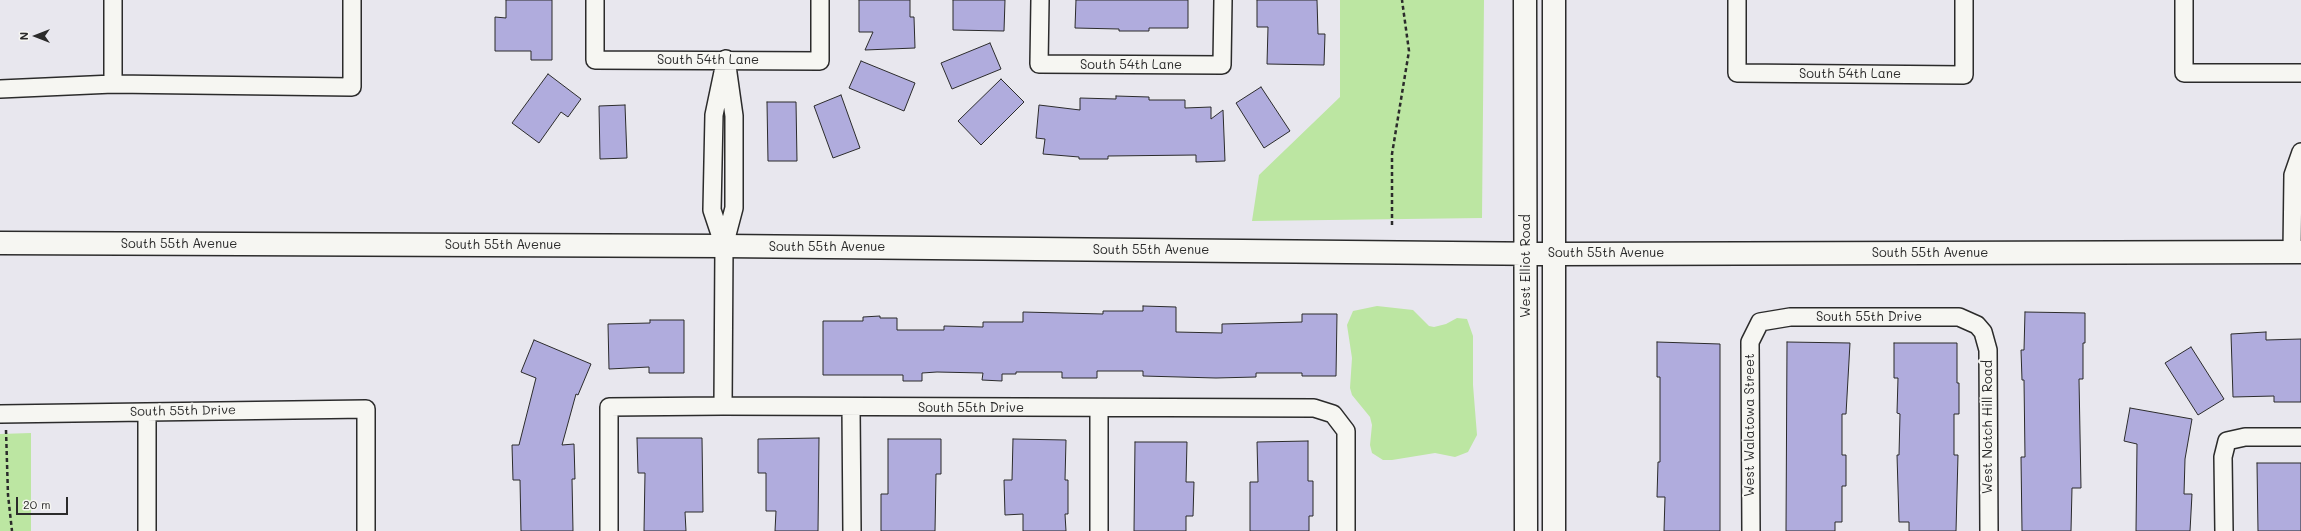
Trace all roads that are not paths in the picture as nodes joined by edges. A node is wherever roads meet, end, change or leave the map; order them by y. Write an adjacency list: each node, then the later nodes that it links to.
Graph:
1 (113, 0): 14 (street)
2 (352, 0): 14 (street)
3 (595, 0): 12 (street, South 54th Lane)
4 (820, 0): 12 (street, South 54th Lane)
5 (1040, 0): 6 (street, South 54th Lane)
6 (1223, 0)
7 (1525, 0): 20 (street, West Elliot Road)
8 (1554, 0): 21 (street)
9 (1737, 0): 10 (street, South 54th Lane)
10 (1964, 0)
11 (2184, 0): 13 (street)
12 (726, 59): 18 (street)
13 (2301, 73)
14 (113, 84): 15 (street)
15 (0, 89)
16 (2301, 152): 19 (street)
17 (0, 243): 18 (street, South 55th Avenue)
18 (724, 246): 20 (street, South 55th Avenue); 24 (street)
19 (2297, 252): 21 (street, South 55th Avenue)
20 (1525, 253): 21 (street, South 55th Avenue); 36 (street, West Elliot Road)
21 (1554, 254): 37 (street)
22 (1760, 322): 23 (street, South 55th Drive); 38 (street, West Walatowa Street)
23 (1977, 325): 39 (street, West Notch Hill Road)
24 (723, 406): 25 (street, South 55th Drive); 32 (street, South 55th Drive)
25 (851, 407): 26 (street, South 55th Drive); 33 (street)
26 (1099, 408): 34 (street); 35 (street, South 55th Drive)
27 (147, 412): 28 (street, South 55th Drive); 30 (street); 31 (street, South 55th Drive)
28 (3, 422)
29 (2301, 437): 40 (street)
30 (147, 531)
31 (366, 531)
32 (609, 531)
33 (852, 531)
34 (1099, 531)
35 (1346, 531)
36 (1526, 531)
37 (1554, 531)
38 (1750, 531)
39 (1989, 531)
40 (2224, 531)

